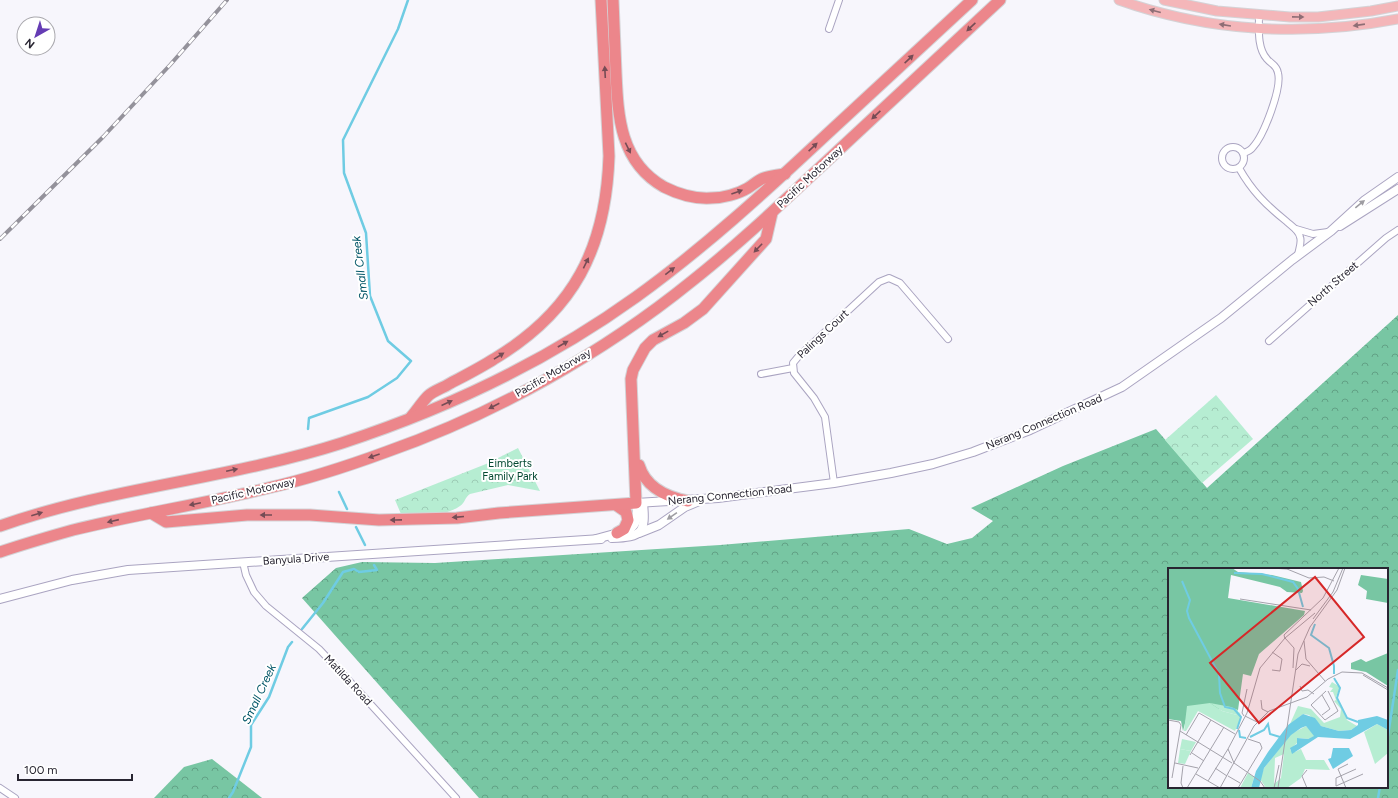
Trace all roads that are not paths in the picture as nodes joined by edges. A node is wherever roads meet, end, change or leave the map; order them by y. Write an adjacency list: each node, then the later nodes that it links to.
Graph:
1 (601, 0): 29 (highway, one-way to 1)
2 (613, 0): 15 (highway, one-way to 15)
3 (838, 0): 11 (street)
4 (972, 0): 15 (highway, Pacific Motorway, one-way to 4)
5 (1000, 0): 20 (highway, Pacific Motorway, one-way to 20)
6 (1120, 0): 12 (main road, one-way to 6)
7 (1164, 0): 9 (main road)
8 (1398, 6): 9 (main road, one-way to 8)
9 (1259, 15): 12 (street)
10 (1398, 19): 12 (main road, one-way to 12)
11 (828, 29)
12 (1259, 29): 13 (street)
13 (1243, 153): 14 (street); 14 (street)
14 (1239, 168): 21 (street)
15 (785, 174): 29 (highway, Pacific Motorway, one-way to 15)
16 (1398, 174): 18 (main road)
17 (1398, 177): 18 (main road, Nerang Connection Road)
18 (1386, 185): 23 (main road, Nerang Connection Road, one-way to 18)
19 (1398, 189): 23 (main road, Nerang Connection Road)
20 (772, 213): 30 (highway, one-way to 30); 37 (highway, Pacific Motorway, one-way to 37)
21 (1295, 229): 23 (street); 24 (street)
22 (1398, 230): 26 (street, North Street)
23 (1330, 231): 24 (main road, Nerang Connection Road)
24 (1298, 255): 32 (main road, Nerang Connection Road)
25 (948, 339): 27 (street, Palings Court)
26 (1269, 340)
27 (793, 368): 28 (street); 32 (street, Palings Court)
28 (761, 374)
29 (411, 418): 38 (highway, Pacific Motorway, one-way to 29)
30 (635, 450): 31 (highway); 35 (highway)
31 (639, 465): 34 (highway); 35 (highway)
32 (834, 483): 33 (main road, Nerang Connection Road)
33 (705, 499): 34 (main road, Nerang Connection Road); 39 (main road, Banyula Drive, one-way to 39)
34 (688, 500): 35 (main road, Nerang Connection Road)
35 (639, 503): 36 (highway); 39 (main road); 40 (main road, Banyula Drive)
36 (616, 505): 37 (highway, one-way to 37); 40 (highway)
37 (151, 513): 42 (highway, Pacific Motorway, one-way to 42)
38 (0, 526)
39 (639, 533): 41 (main road, Banyula Drive)
40 (617, 534): 41 (main road, Banyula Drive)
41 (596, 539): 43 (main road, Banyula Drive)
42 (0, 552)
43 (243, 562): 44 (main road, Banyula Drive); 47 (street, Matilda Road)
44 (0, 599)
45 (0, 788): 46 (street)
46 (15, 798)
47 (456, 798)

